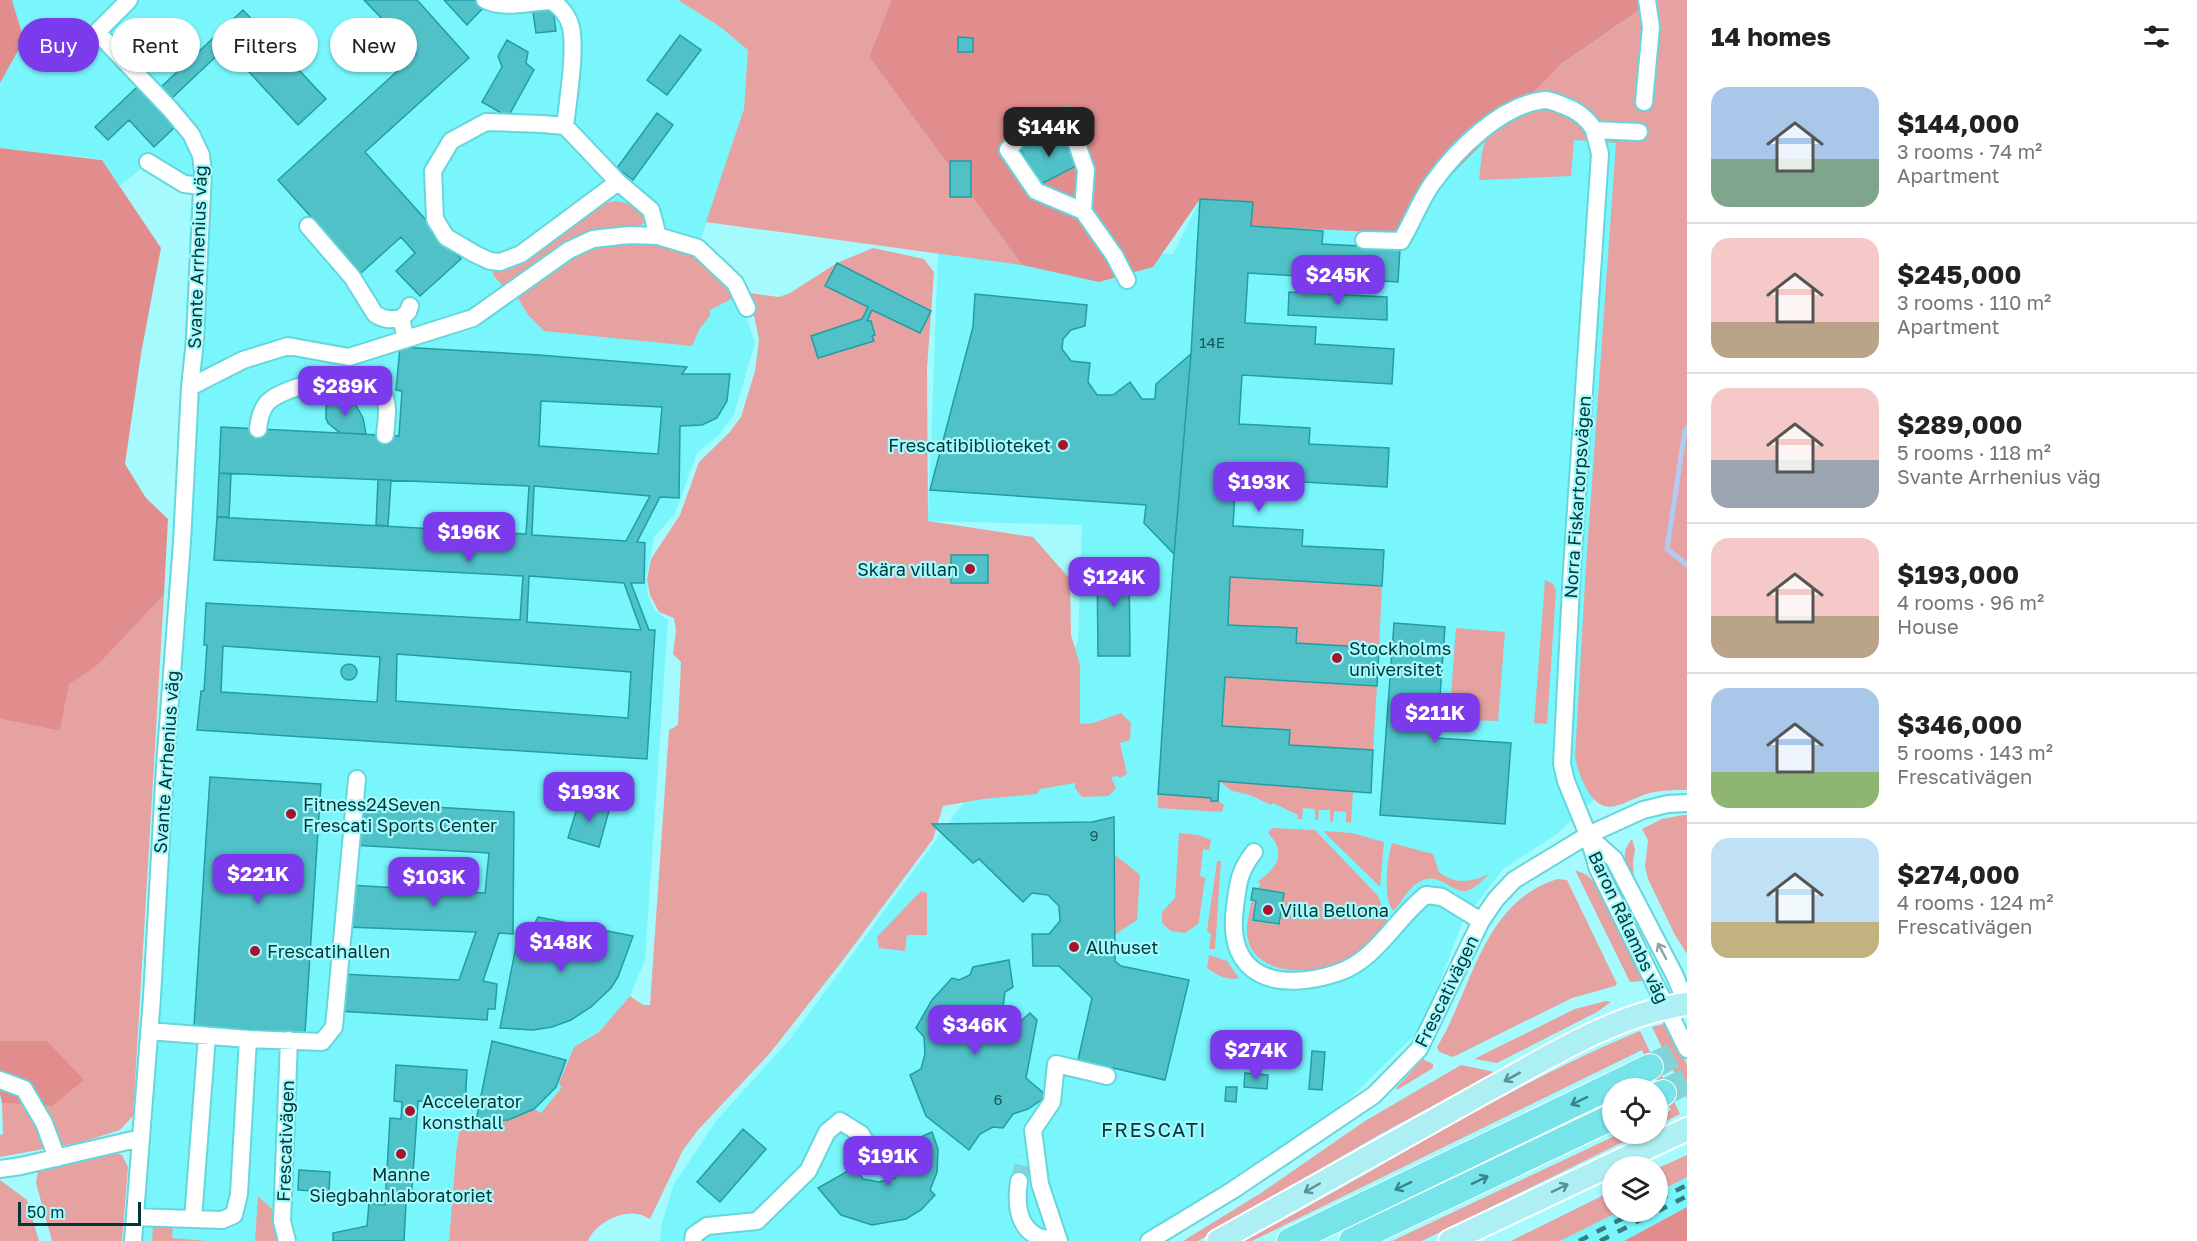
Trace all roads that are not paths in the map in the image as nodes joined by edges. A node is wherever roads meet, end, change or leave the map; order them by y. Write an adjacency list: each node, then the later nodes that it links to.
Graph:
1 (129, 0): 10 (street, Svante Arrhenius väg)
2 (485, 0): 5 (street)
3 (1647, 0): 4 (street)
4 (1644, 102)
5 (565, 126): 9 (street); 9 (street)
6 (1594, 130): 7 (street); 14 (street); 25 (street, Norra Fiskartorpsvägen)
7 (1639, 132)
8 (148, 162): 10 (street)
9 (618, 182): 13 (street)
10 (202, 186): 20 (street, Svante Arrhenius väg)
11 (1083, 211): 11 (street); 15 (street)
12 (308, 226): 17 (street)
13 (658, 236): 16 (street); 17 (street)
14 (1364, 240)
15 (1128, 280)
16 (747, 308)
17 (406, 339): 18 (street)
18 (349, 357): 19 (street); 20 (street)
19 (353, 381): 21 (street); 22 (street)
20 (190, 387): 29 (street, Svante Arrhenius väg)
21 (258, 429)
22 (385, 435)
23 (357, 779): 32 (street)
24 (1687, 803): 25 (street, Baron Rålambs väg)
25 (1588, 836): 27 (street, Frescativägen); 28 (street, Baron Rålambs väg)
26 (1254, 852): 27 (street)
27 (1480, 921): 56 (street, Frescativägen)
28 (1680, 1005): 33 (street, Baron Rålambs väg); 57 (main road, one-way to 57)
29 (149, 1031): 30 (street); 41 (street, Svante Arrhenius väg)
30 (207, 1036): 31 (street); 51 (street)
31 (248, 1040): 32 (street); 51 (street)
32 (289, 1040): 53 (street, Frescativägen)
33 (1687, 1049)
34 (1650, 1066): 58 (highway, one-way to 58)
35 (1107, 1076): 55 (street)
36 (0, 1080): 45 (street)
37 (1687, 1117): 39 (main road)
38 (1602, 1123): 59 (highway, one-way to 38)
39 (1668, 1126)
40 (1687, 1129): 44 (main road)
41 (141, 1138): 45 (street); 50 (street, Svante Arrhenius väg)
42 (1639, 1144): 43 (main road)
43 (1622, 1156)
44 (1631, 1156)
45 (57, 1158): 48 (street)
46 (878, 1163): 54 (street)
47 (1602, 1168): 60 (main road, one-way to 47)
48 (0, 1169)
49 (1019, 1180): 55 (street)
50 (135, 1217): 51 (street); 52 (street, Svante Arrhenius väg)
51 (194, 1219)
52 (133, 1241)
53 (287, 1241)
54 (693, 1241)
55 (1059, 1241)
56 (1149, 1241)
57 (1218, 1241)
58 (1290, 1241)
59 (1352, 1241)
60 (1450, 1241)

